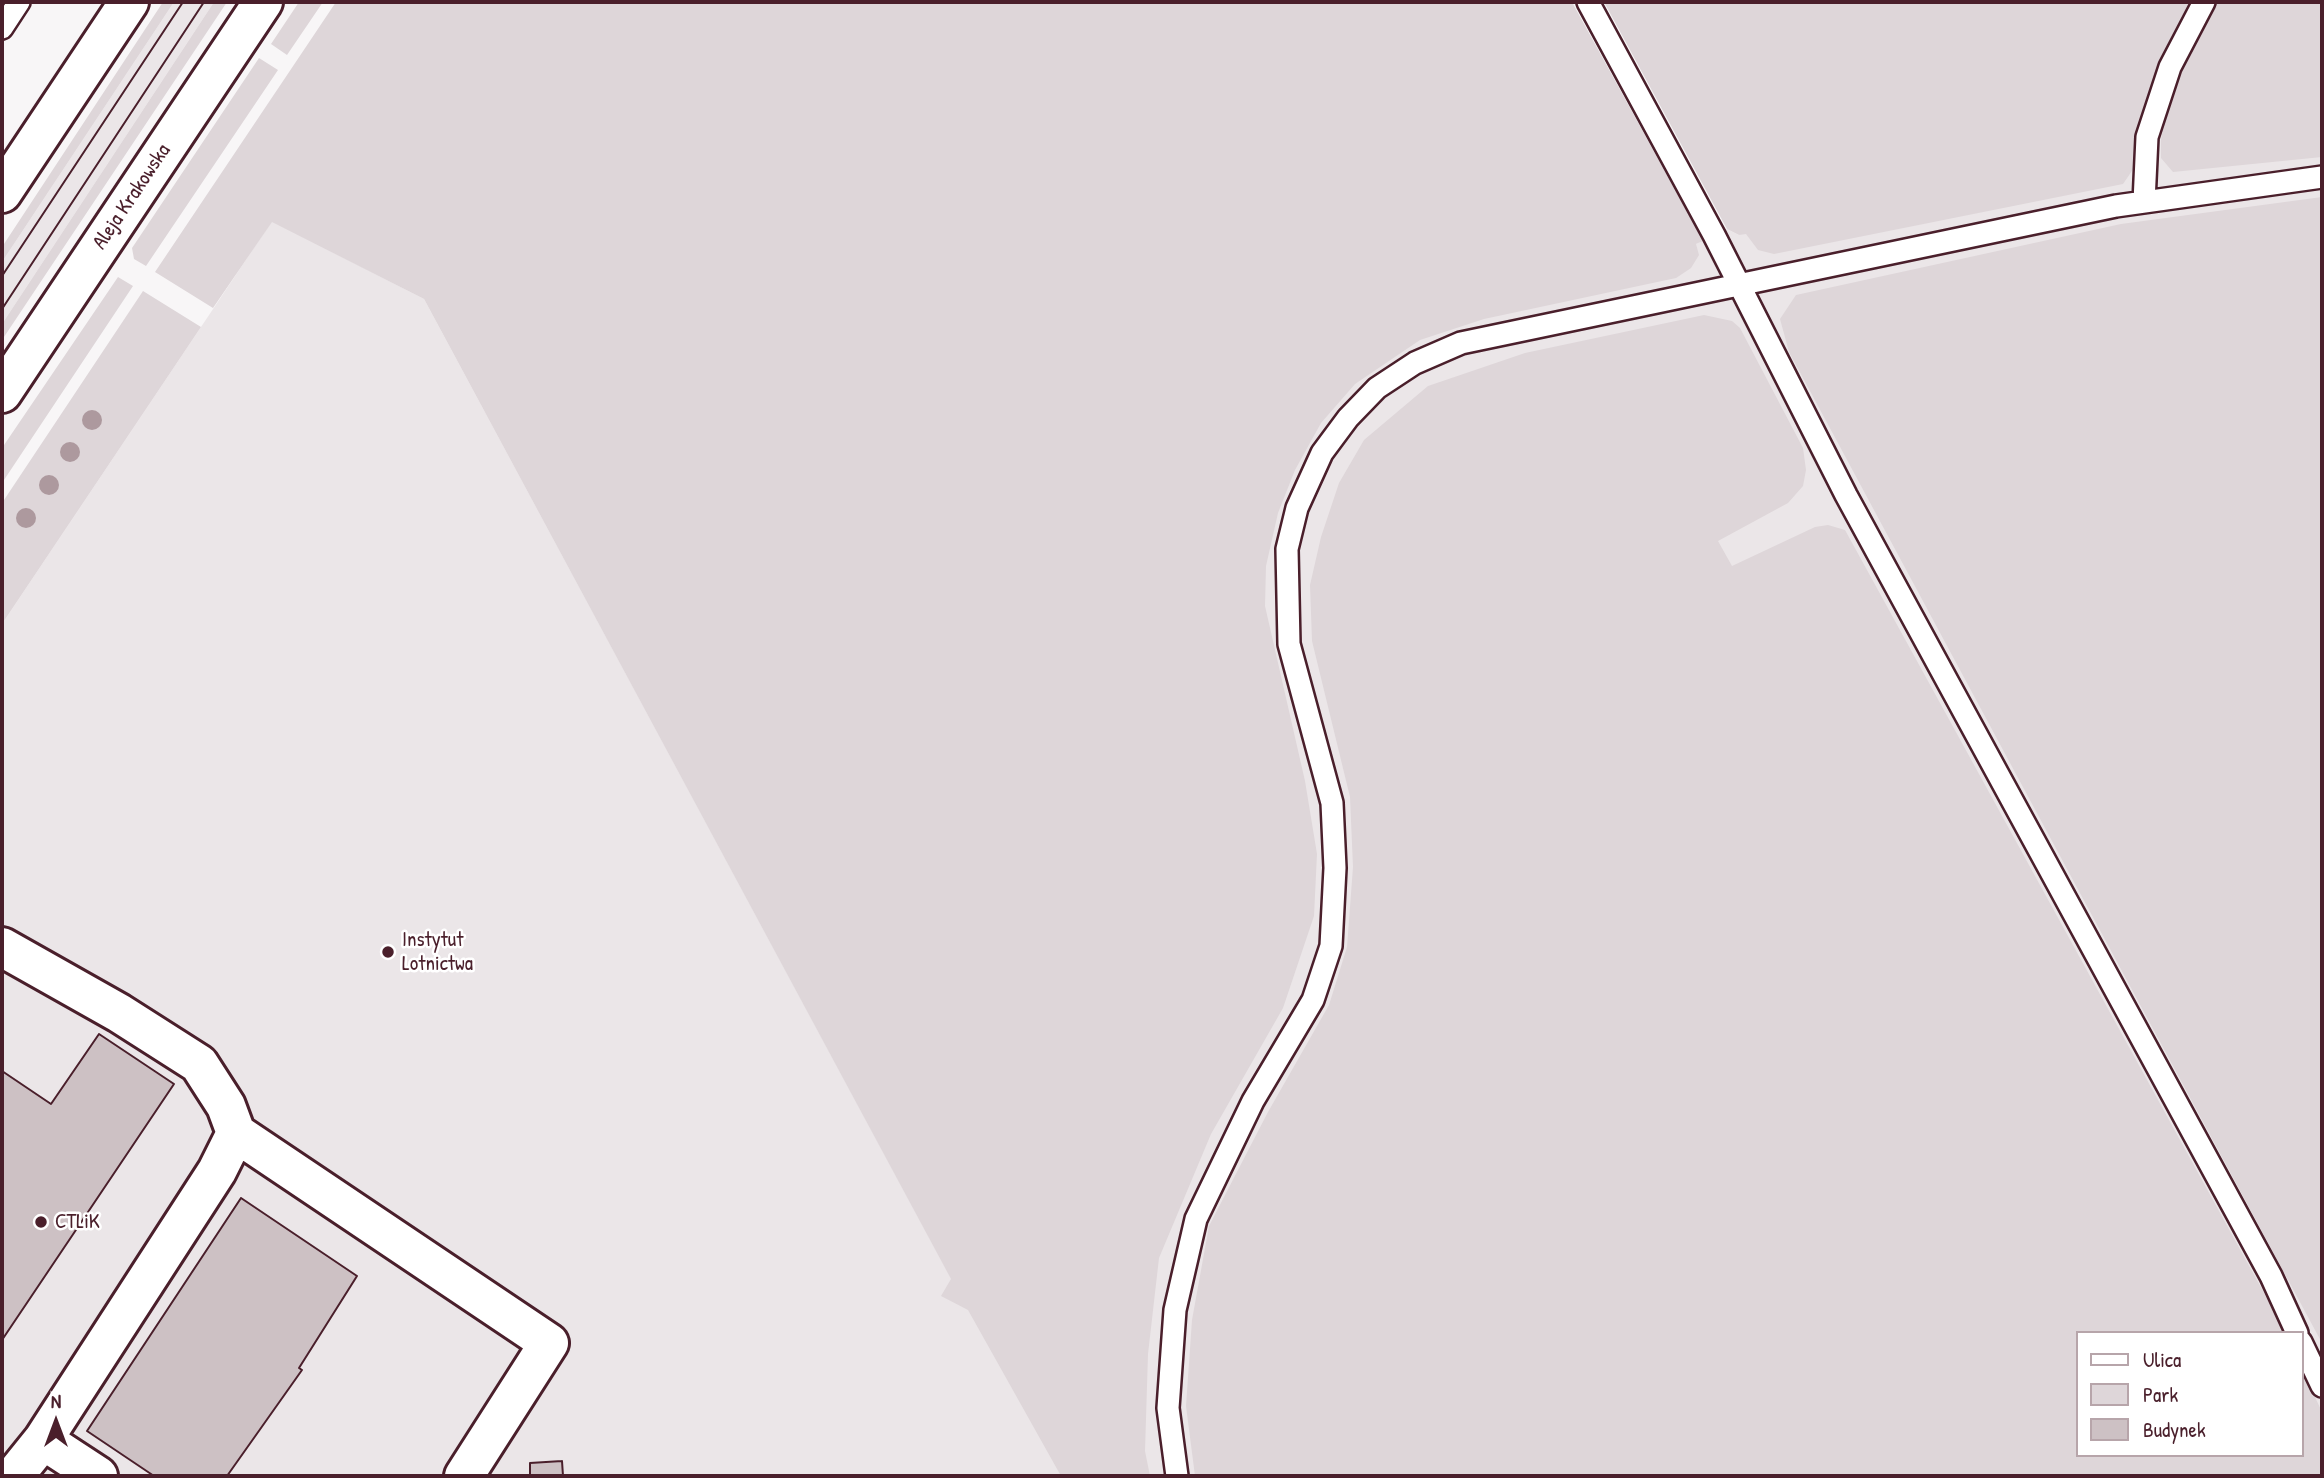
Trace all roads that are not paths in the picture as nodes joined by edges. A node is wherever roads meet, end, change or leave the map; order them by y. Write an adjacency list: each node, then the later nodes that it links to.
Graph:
1 (19, 2): 6 (lane)
2 (129, 2): 8 (street)
3 (263, 2): 11 (street, Aleja Krakowska)
4 (1588, 2): 10 (lane)
5 (2204, 2): 9 (lane)
6 (2, 28)
7 (2322, 177): 9 (lane)
8 (2, 193)
9 (2144, 202): 10 (lane)
10 (1740, 285): 14 (lane); 21 (lane)
11 (2, 393)
12 (2, 947): 13 (street)
13 (236, 1133): 17 (street); 20 (street)
14 (2296, 1331)
15 (2303, 1346): 16 (lane)
16 (2322, 1386)
17 (43, 1440): 18 (street); 19 (street)
18 (11, 1471)
19 (98, 1476)
20 (464, 1476)
21 (1177, 1476)

